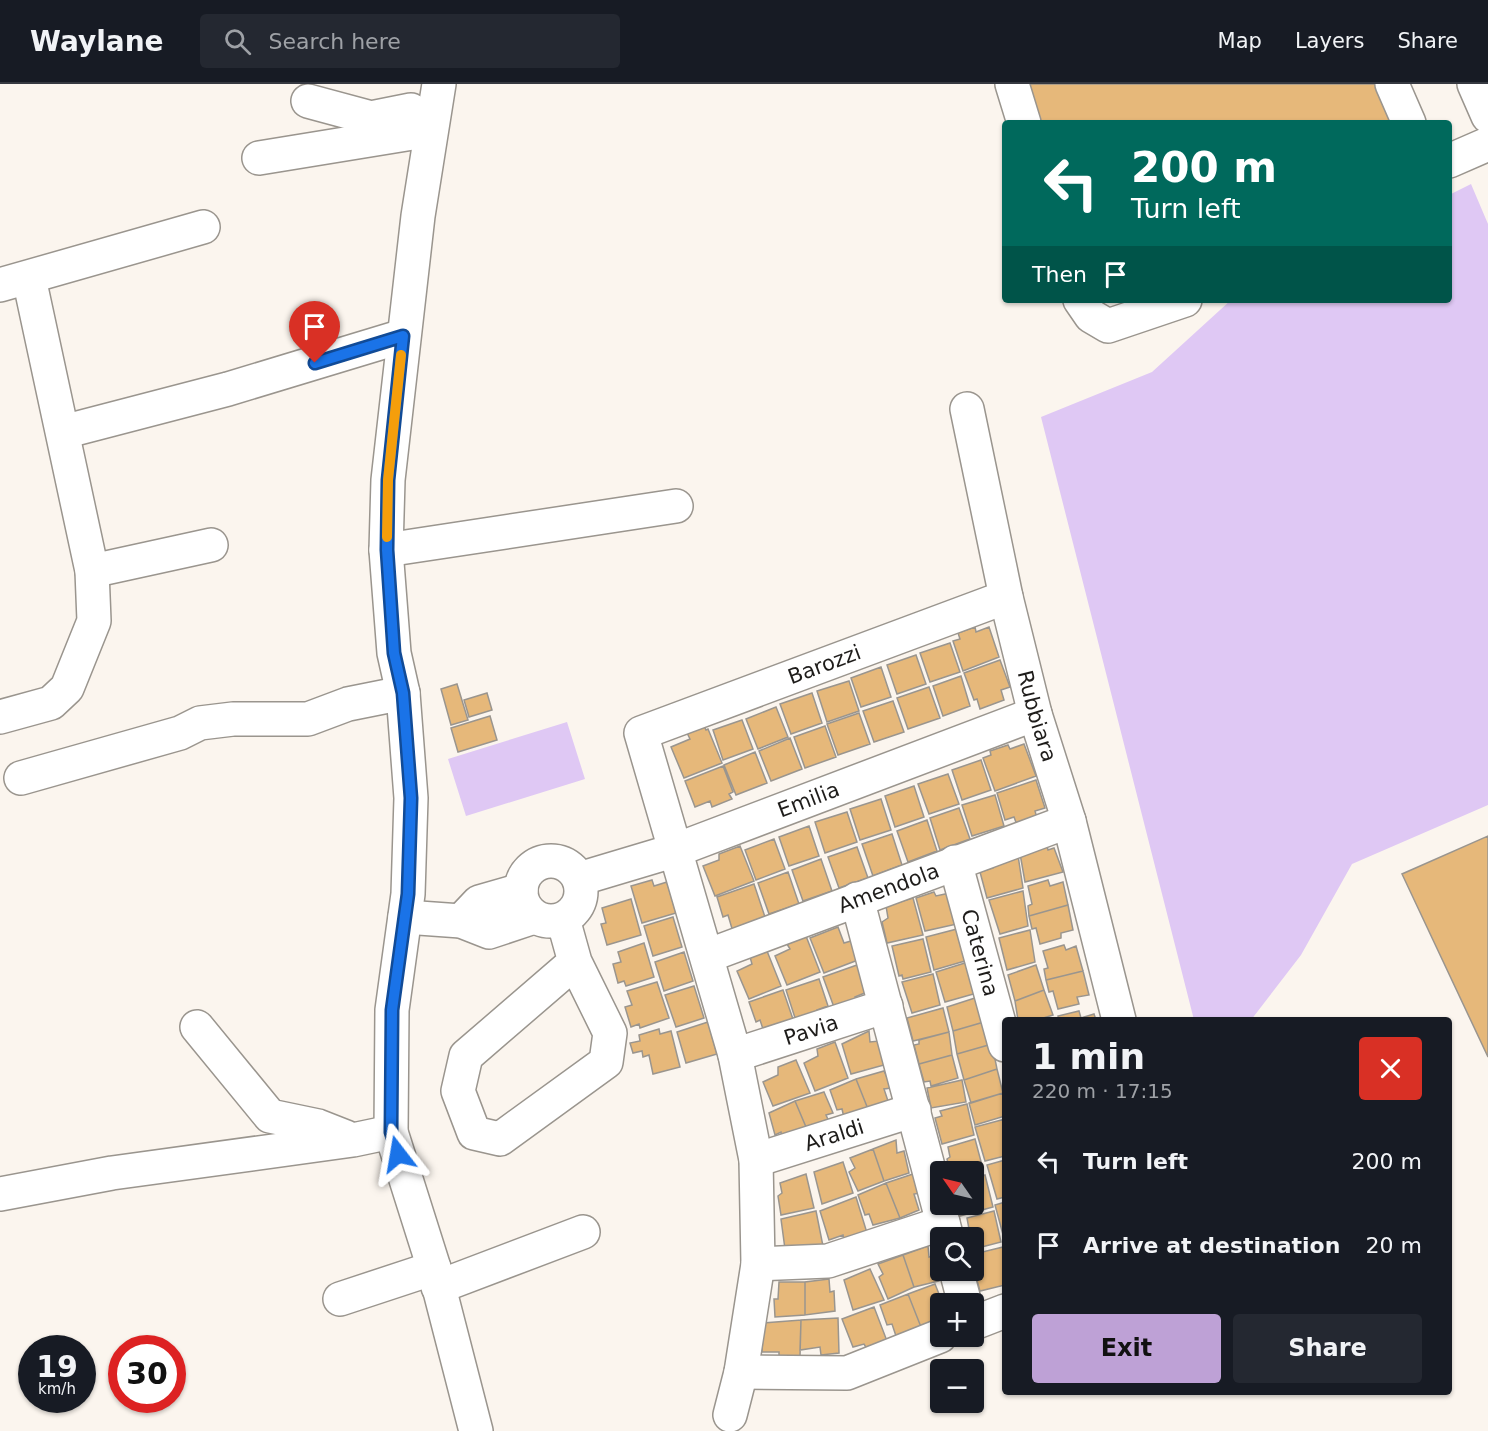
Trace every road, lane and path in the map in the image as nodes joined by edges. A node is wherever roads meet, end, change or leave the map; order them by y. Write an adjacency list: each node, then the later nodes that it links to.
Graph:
1 (1012, 84): 7 (street)
2 (1392, 84): 8 (street)
3 (1474, 84): 6 (street)
4 (308, 101): 5 (street)
5 (435, 106): 10 (street); 16 (street)
6 (1488, 116)
7 (1023, 120)
8 (1408, 120)
9 (1488, 144): 11 (street)
10 (259, 158)
11 (1452, 160)
12 (203, 227): 13 (street)
13 (14, 281): 18 (street)
14 (1082, 303): 15 (street)
15 (1176, 303)
16 (403, 336): 18 (street); 21 (street)
17 (967, 409): 23 (street, Rubbiara)
18 (63, 432): 22 (street)
19 (676, 506): 21 (street)
20 (211, 544): 22 (street)
21 (387, 550): 24 (street)
22 (92, 571): 26 (street)
23 (1006, 597): 25 (street, Rubbiara); 29 (street, Barozzi)
24 (403, 693): 27 (street); 34 (street)
25 (1035, 714): 28 (street, Rubbiara); 29 (street, Emilia)
26 (0, 717)
27 (21, 778)
28 (1069, 821): 30 (street, Amendola); 38 (street, Rubbiara)
29 (676, 850): 31 (street, Emilia); 35 (street)
30 (956, 862): 32 (street, Amendola); 40 (street, Caterina)
31 (579, 879): 33 (street); 33 (street)
32 (857, 899): 35 (street, Amendola); 37 (street)
33 (539, 909): 34 (street); 36 (street)
34 (405, 917): 43 (street)
35 (707, 956): 41 (street)
36 (575, 962): 36 (street)
37 (886, 1006): 41 (street, Pavia); 42 (street)
38 (1118, 1017)
39 (197, 1027): 44 (street)
40 (1002, 1034)
41 (735, 1055): 45 (street)
42 (914, 1110): 45 (street, Araldi); 47 (street)
43 (391, 1132): 44 (street); 51 (street)
44 (353, 1140): 46 (street)
45 (756, 1161): 50 (street)
46 (0, 1194)
47 (944, 1227)
48 (583, 1232): 51 (street)
49 (930, 1234): 50 (street)
50 (758, 1264): 56 (street)
51 (436, 1278): 52 (street); 58 (street)
52 (340, 1299)
53 (1002, 1312): 54 (street)
54 (984, 1319)
55 (930, 1340): 56 (street)
56 (741, 1372): 57 (street)
57 (730, 1415)
58 (476, 1431)

